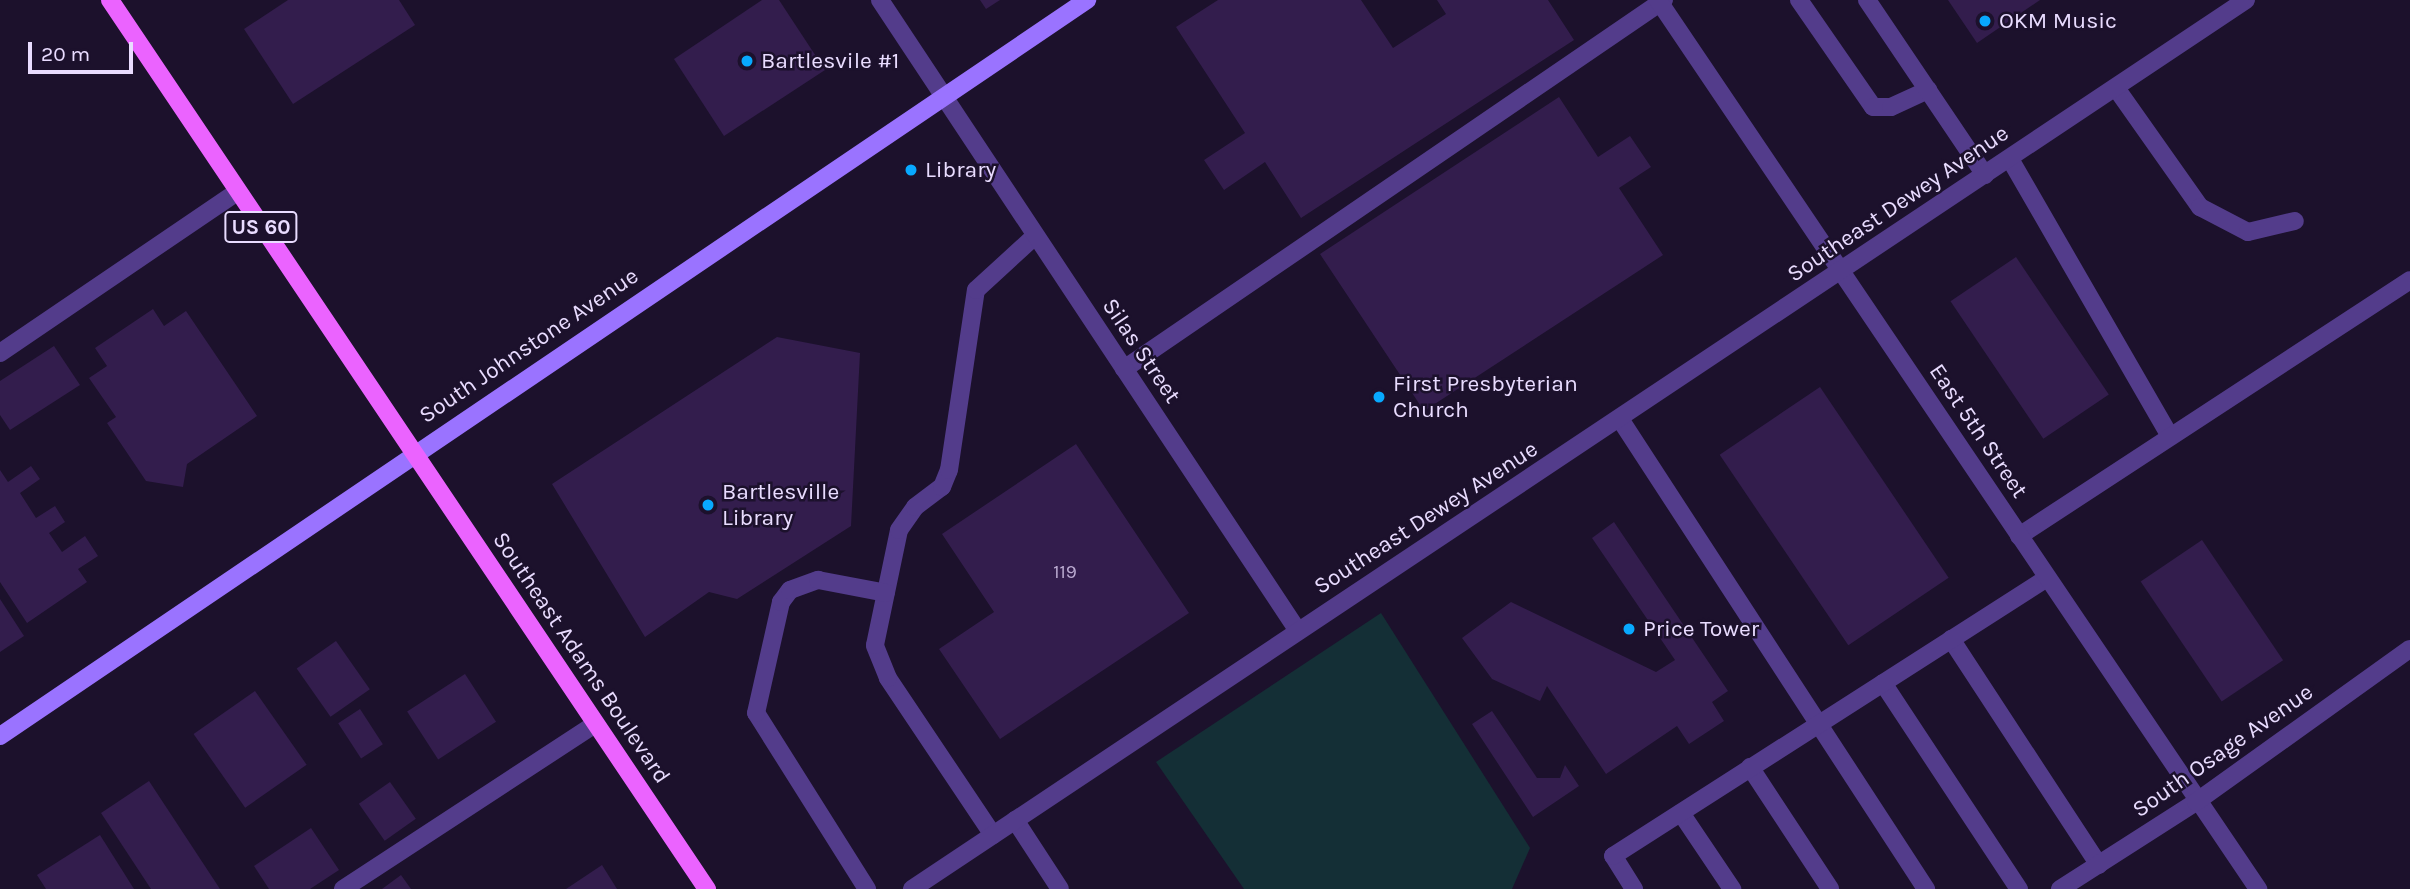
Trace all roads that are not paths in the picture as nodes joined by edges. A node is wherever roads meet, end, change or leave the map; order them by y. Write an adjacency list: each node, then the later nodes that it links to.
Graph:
1 (110, 0): 13 (main road, US 60)
2 (880, 0): 10 (street, Silas Street)
3 (1087, 0): 10 (street, South Johnstone Avenue)
4 (1799, 0): 9 (street)
5 (1867, 0): 9 (street)
6 (2246, 0): 8 (street, Southeast Dewey Avenue)
7 (1660, 1): 16 (street, East 5th Street); 19 (street)
8 (2116, 88): 11 (street, Southeast Dewey Avenue); 14 (street)
9 (1928, 90): 12 (street)
10 (943, 97): 15 (street, Silas Street); 22 (street, South Johnstone Avenue)
11 (2010, 159): 12 (street, Southeast Dewey Avenue); 21 (street)
12 (1985, 175): 16 (street, Southeast Dewey Avenue)
13 (237, 192): 18 (street); 22 (main road, US 60)
14 (2295, 220)
15 (1035, 236): 19 (street, Silas Street); 25 (street)
16 (1843, 271): 20 (street, Southeast Dewey Avenue); 23 (street, East 5th Street)
17 (2410, 279): 21 (street)
18 (0, 353)
19 (1124, 369): 26 (street, Silas Street)
20 (1620, 419): 26 (street, Southeast Dewey Avenue); 30 (street)
21 (2170, 436): 23 (street)
22 (416, 452): 31 (main road, Southeast Adams Boulevard / US 60); 32 (street, South Johnstone Avenue)
23 (2019, 536): 24 (street, East 5th Street)
24 (2047, 578): 27 (street); 34 (street, East 5th Street)
25 (886, 593): 37 (street); 41 (street)
26 (1298, 631): 36 (street, Southeast Dewey Avenue)
27 (1951, 639): 29 (street); 38 (street)
28 (2410, 649): 34 (street, South Osage Avenue)
29 (1883, 683): 30 (street); 48 (street)
30 (1818, 724): 33 (street); 47 (street)
31 (594, 725): 39 (street); 40 (main road, Southeast Adams Boulevard / US 60)
32 (0, 736)
33 (1750, 767): 35 (street); 46 (street)
34 (2196, 802): 38 (street, South Osage Avenue); 50 (street, East 5th Street)
35 (1681, 813): 44 (street); 45 (street)
36 (1015, 820): 37 (street, Southeast Dewey Avenue); 43 (street)
37 (993, 835): 42 (street, Southeast Dewey Avenue)
38 (2099, 864): 49 (street, South Osage Avenue)
39 (343, 889)
40 (706, 889)
41 (867, 889)
42 (912, 889)
43 (1060, 889)
44 (1634, 889)
45 (1732, 889)
46 (1830, 889)
47 (1926, 889)
48 (2019, 889)
49 (2060, 889)
50 (2258, 889)

